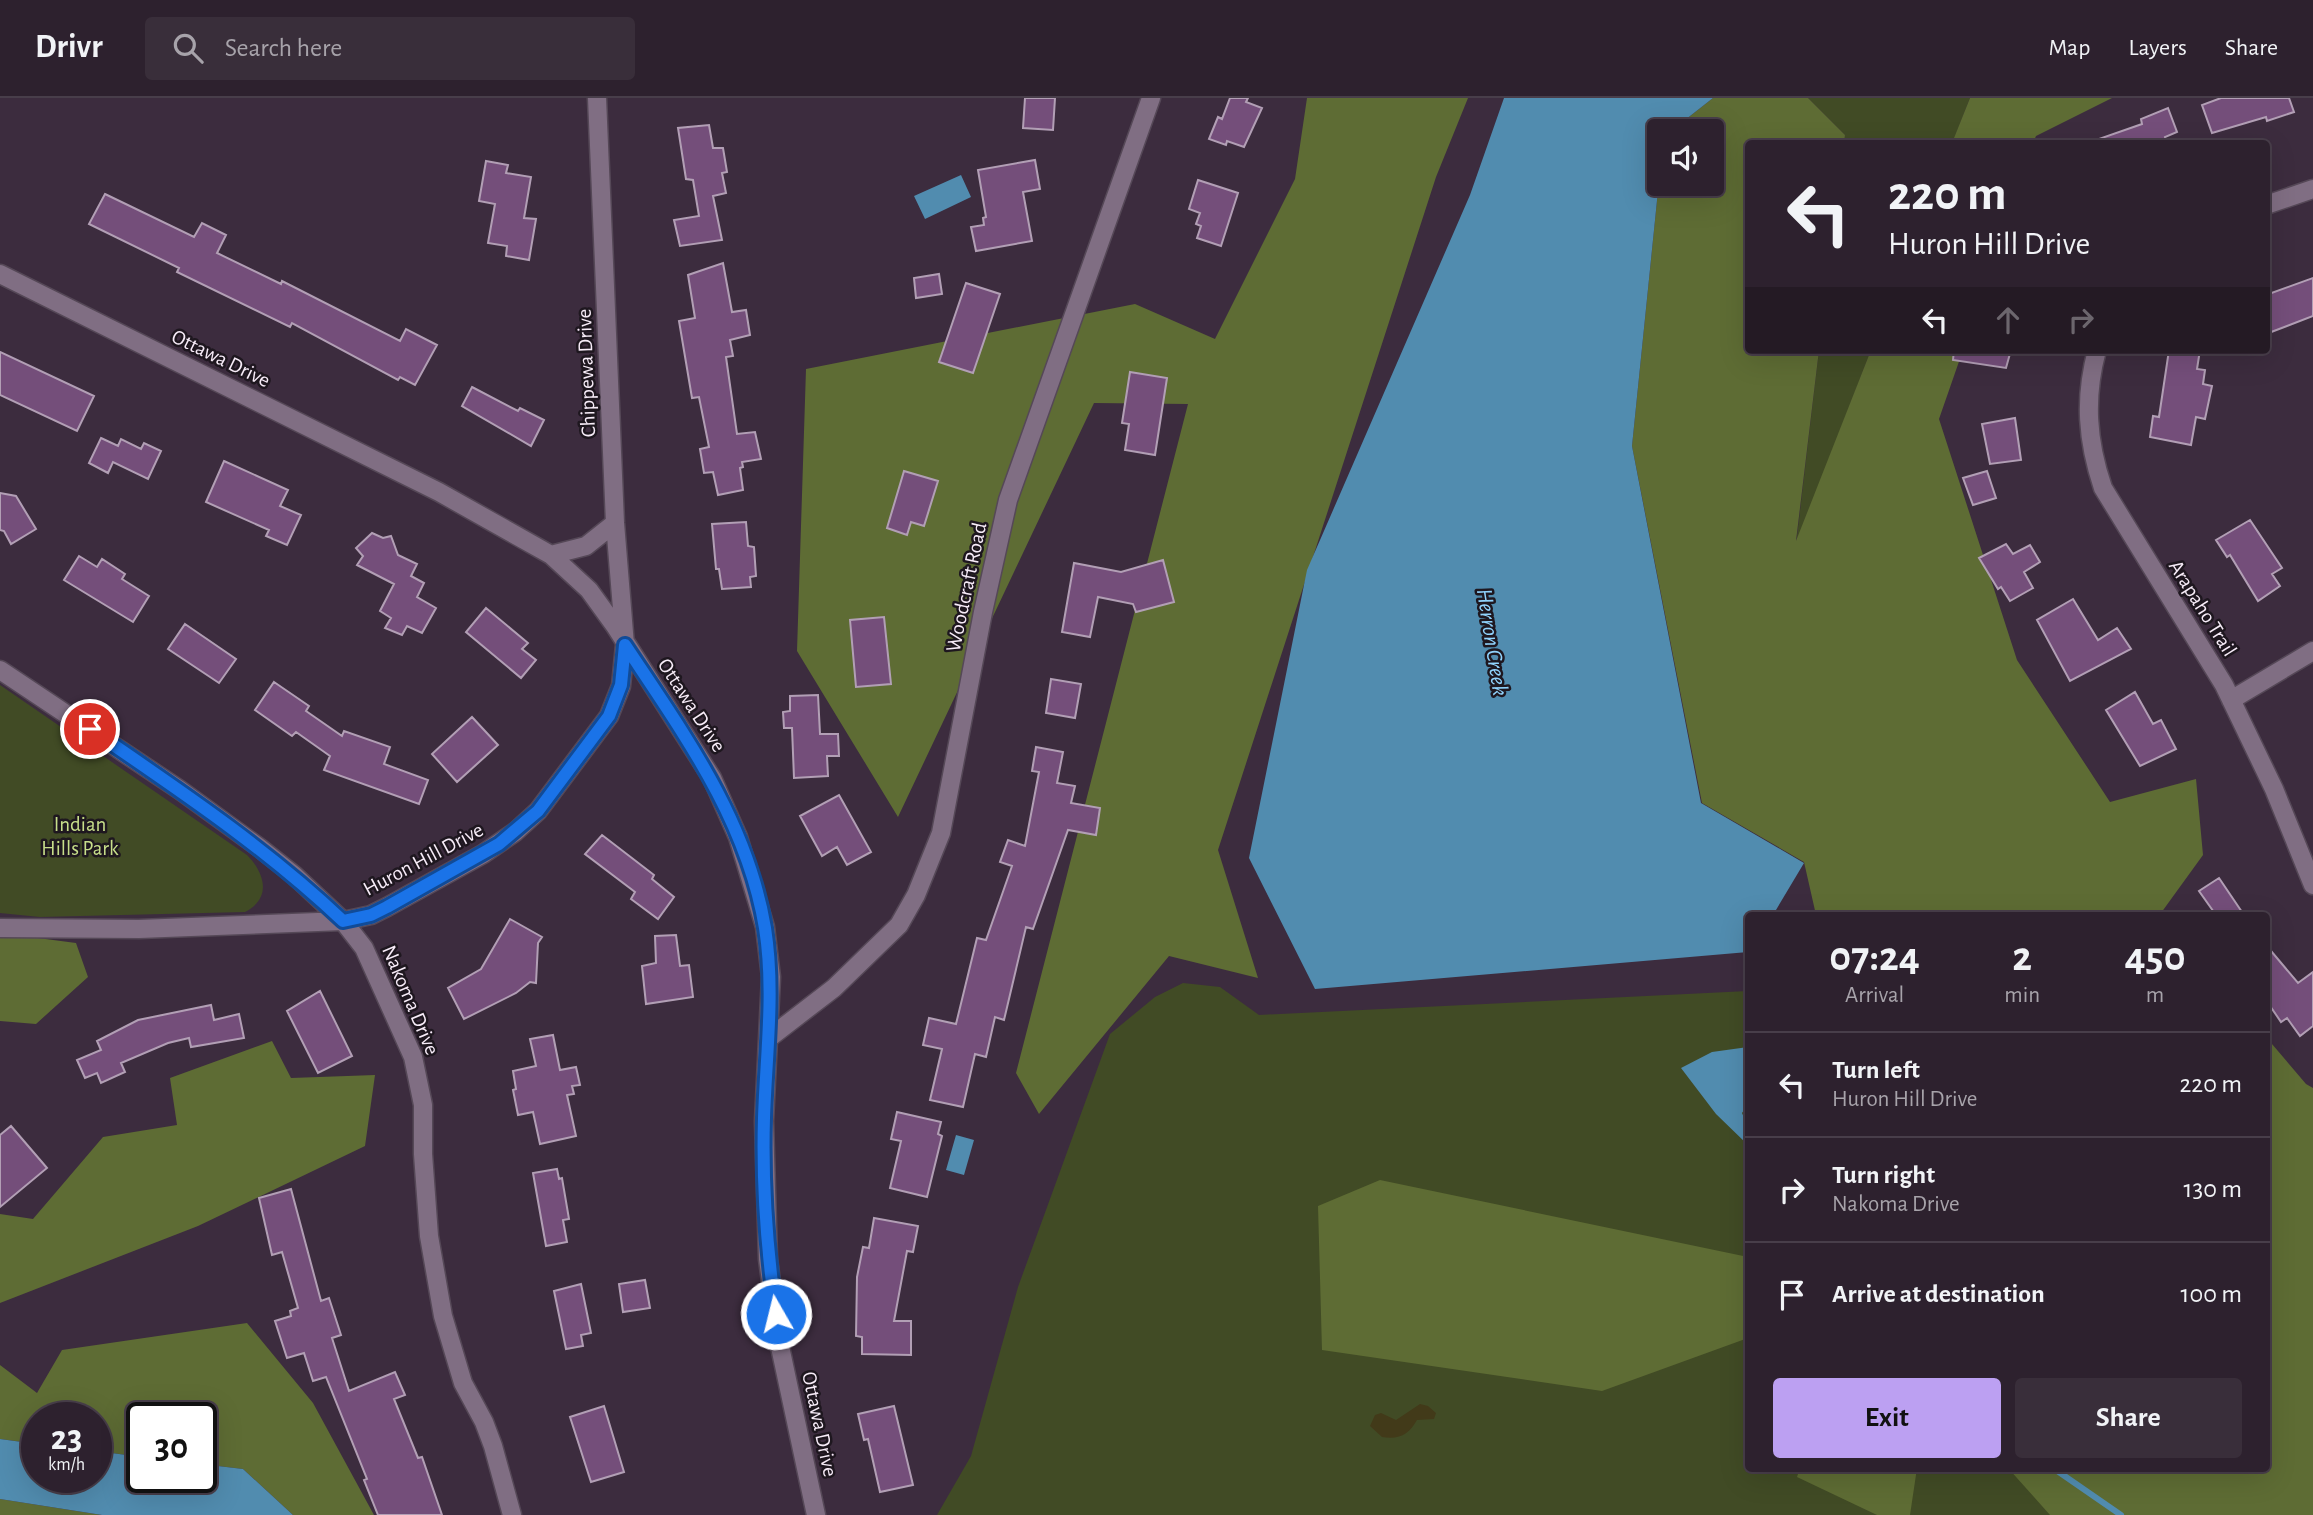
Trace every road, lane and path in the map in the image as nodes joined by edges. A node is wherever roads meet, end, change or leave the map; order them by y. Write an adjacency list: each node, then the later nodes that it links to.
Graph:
1 (597, 98): 7 (street, Chippewa Drive)
2 (1151, 98): 16 (street, Woodcraft Road)
3 (2313, 188): 4 (street)
4 (2270, 204)
5 (0, 274): 8 (street, Ottawa Drive)
6 (2096, 354): 12 (street, Arapaho Trail)
7 (615, 523): 8 (street); 9 (street, Chippewa Drive)
8 (551, 555): 9 (street, Ottawa Drive)
9 (625, 645): 14 (street, Huron Hill Drive); 16 (street, Ottawa Drive)
10 (2313, 651): 12 (street)
11 (0, 670): 14 (street, Nakoma Drive)
12 (2231, 700): 13 (street, Arapaho Trail)
13 (2313, 885)
14 (343, 921): 15 (street, Huron Hill Drive); 17 (street, Nakoma Drive)
15 (0, 928)
16 (769, 1038): 18 (street, Ottawa Drive)
17 (512, 1515)
18 (816, 1515)

